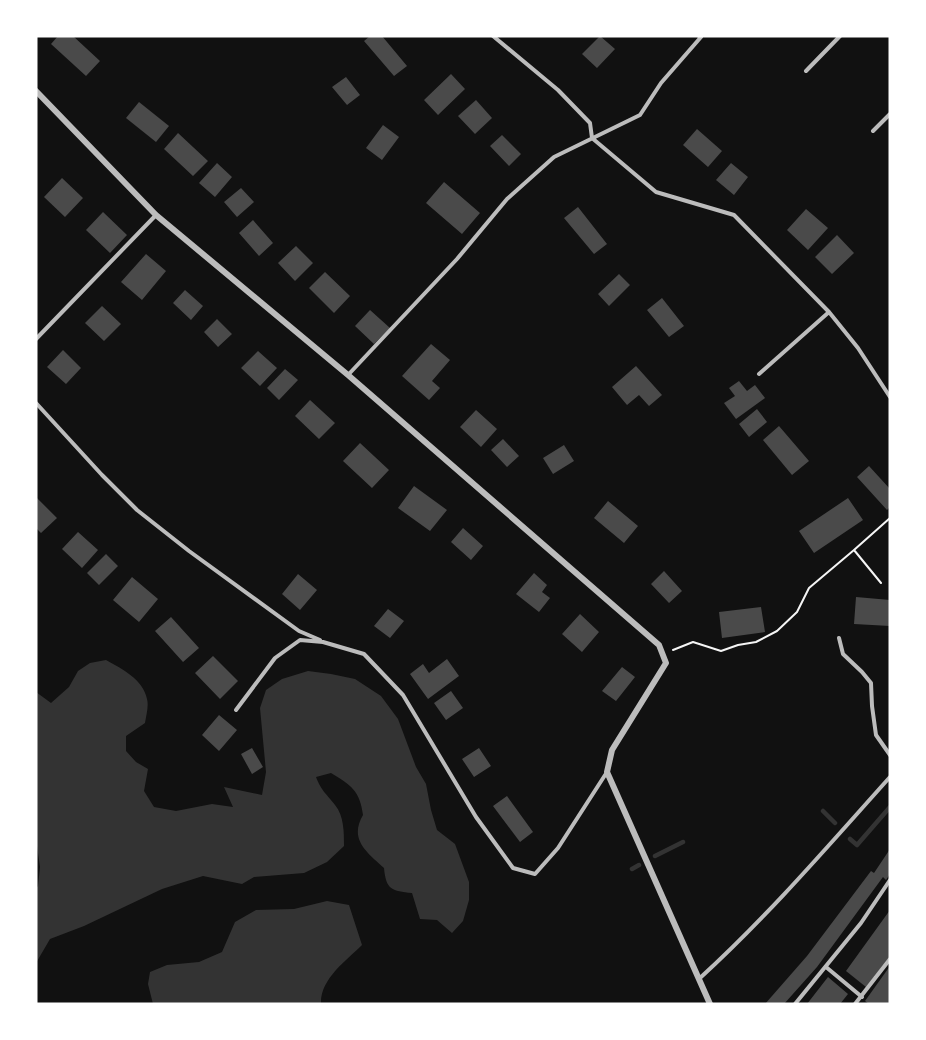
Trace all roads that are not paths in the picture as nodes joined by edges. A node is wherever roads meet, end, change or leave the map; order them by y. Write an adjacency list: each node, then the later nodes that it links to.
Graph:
1 (493, 36): 8 (lane)
2 (701, 36): 8 (lane)
3 (840, 36): 4 (lane)
4 (806, 71)
5 (36, 91): 9 (street)
6 (890, 114): 7 (lane)
7 (873, 131)
8 (592, 138): 10 (lane); 13 (lane)
9 (156, 215): 11 (lane); 13 (street)
10 (829, 312): 12 (lane); 14 (lane)
11 (36, 339)
12 (759, 374)
13 (348, 375): 20 (street)
14 (890, 397)
15 (36, 403): 17 (lane)
16 (839, 638): 19 (lane)
17 (323, 642): 18 (lane); 20 (lane)
18 (236, 710)
19 (890, 754)
20 (606, 772): 25 (street)
21 (890, 777): 25 (lane)
22 (890, 880): 24 (lane)
23 (890, 959): 26 (lane)
24 (826, 967): 26 (lane); 29 (lane)
25 (700, 978): 28 (street)
26 (862, 997): 27 (lane)
27 (858, 1003)
28 (710, 1004)
29 (795, 1004)

